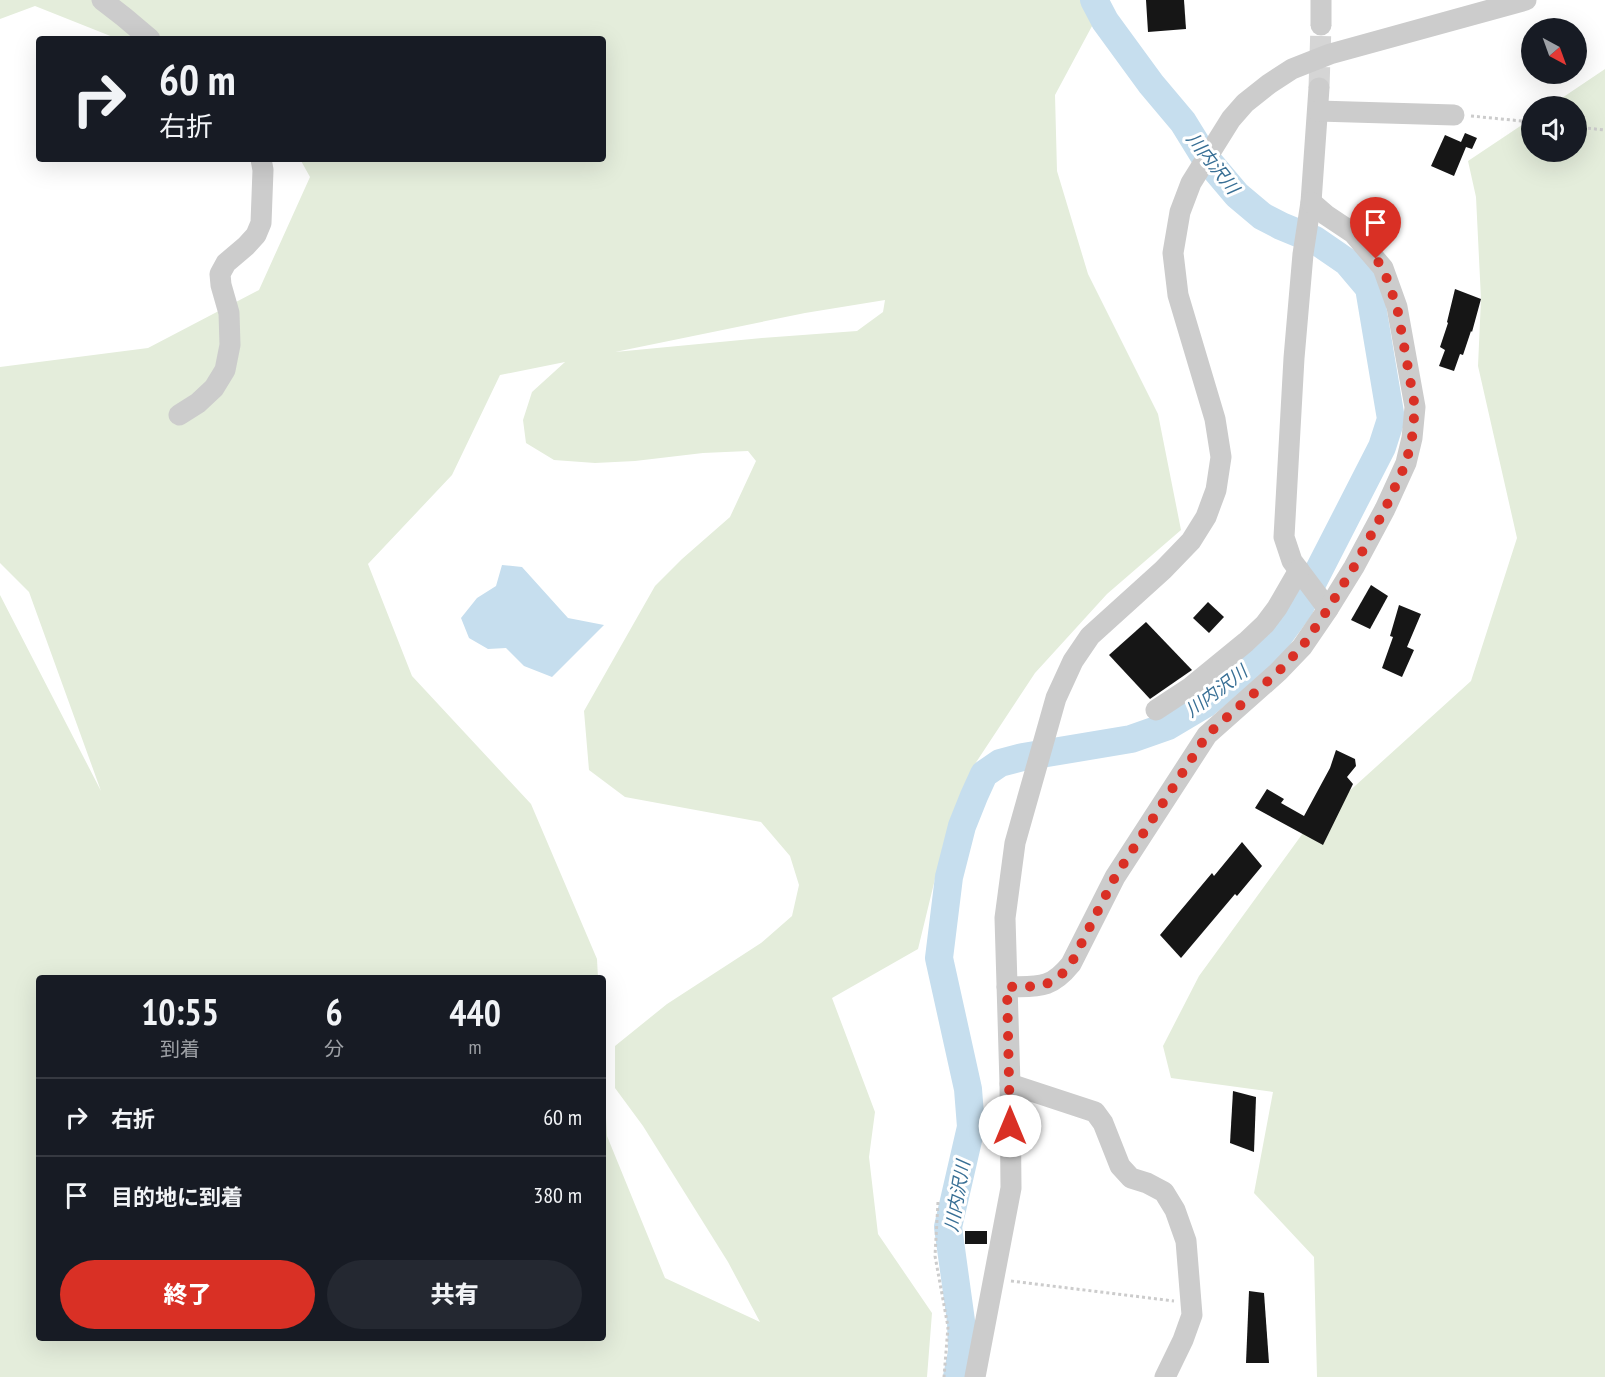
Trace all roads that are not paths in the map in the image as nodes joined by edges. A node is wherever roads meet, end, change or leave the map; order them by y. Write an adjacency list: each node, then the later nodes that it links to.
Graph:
1 (102, 0): 5 (street)
2 (1321, 0): 4 (street)
3 (1526, 0): 15 (street)
4 (1321, 26)
5 (147, 36)
6 (1319, 88): 7 (street)
7 (1318, 111): 8 (street); 10 (street)
8 (1454, 115)
9 (262, 162): 11 (street)
10 (1310, 212): 12 (street); 13 (street)
11 (179, 415)
12 (1300, 572): 13 (street); 14 (street)
13 (1324, 604): 15 (street)
14 (1156, 710)
15 (1007, 987): 16 (street)
16 (1010, 1084): 17 (street); 18 (street)
17 (975, 1377)
18 (1165, 1377)

